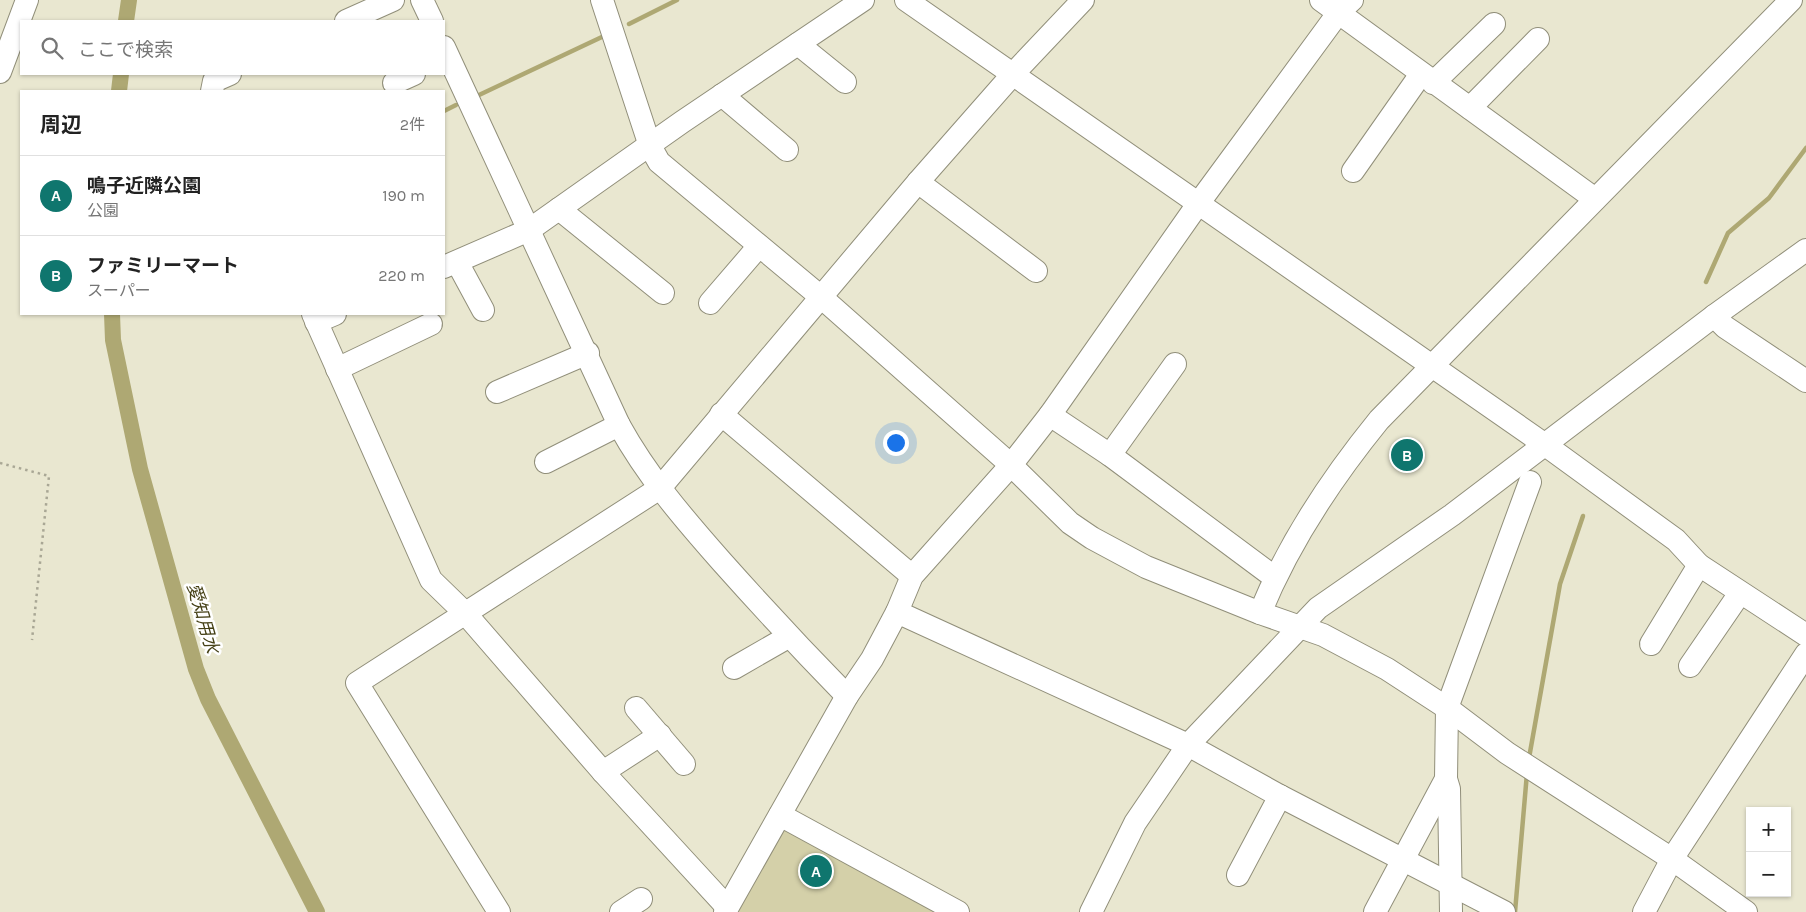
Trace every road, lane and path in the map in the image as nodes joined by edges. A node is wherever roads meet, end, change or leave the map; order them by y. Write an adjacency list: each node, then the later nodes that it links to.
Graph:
1 (27, 0): 16 (street)
2 (393, 0): 10 (street)
3 (422, 0): 11 (street)
4 (602, 0): 24 (street)
5 (863, 0): 14 (street)
6 (906, 0): 17 (street)
7 (1083, 0): 17 (street)
8 (1791, 0): 28 (street)
9 (1337, 4): 19 (street); 29 (street)
10 (348, 20)
11 (432, 20)
12 (1494, 24): 19 (street)
13 (1538, 39): 23 (street)
14 (798, 44): 20 (street); 22 (street)
15 (445, 55): 31 (street)
16 (0, 72)
17 (1013, 74): 27 (street); 29 (street)
18 (228, 75): 21 (street)
19 (1427, 79): 23 (street); 26 (street)
20 (844, 82)
21 (212, 90)
22 (722, 95): 24 (street); 25 (street)
23 (1470, 108): 28 (street)
24 (650, 146): 30 (street); 32 (street)
25 (787, 150)
26 (1353, 171)
27 (918, 182): 35 (street); 37 (street)
28 (1595, 199): 45 (street)
29 (1198, 204): 45 (street); 50 (street)
30 (559, 209): 31 (street); 36 (street)
31 (529, 230): 34 (street); 43 (street)
32 (759, 246): 37 (street); 38 (street)
33 (1806, 250): 41 (street)
34 (450, 265): 39 (street)
35 (1036, 271)
36 (663, 293)
37 (821, 297): 49 (street); 56 (street)
38 (710, 303)
39 (483, 310)
40 (322, 316): 46 (street)
41 (1714, 316): 47 (street); 52 (street)
42 (432, 324): 46 (street)
43 (588, 353): 48 (street); 51 (street)
44 (1175, 364): 53 (street)
45 (1430, 365): 52 (street); 61 (street)
46 (337, 368): 64 (street)
47 (1806, 381)
48 (497, 392)
49 (721, 414): 58 (street); 60 (street)
50 (1050, 415): 53 (street); 56 (street)
51 (619, 425): 54 (street); 58 (street)
52 (1544, 444): 59 (street); 66 (street)
53 (1110, 455): 61 (street)
54 (546, 462)
55 (0, 463): 69 (path)
56 (1011, 465): 60 (street); 65 (street)
57 (1530, 482): 76 (street)
58 (660, 488): 64 (street); 68 (street)
59 (1699, 565): 62 (street); 70 (street)
60 (912, 576): 63 (street)
61 (1274, 577): 65 (street)
62 (1740, 593): 67 (street); 72 (street)
63 (897, 612): 74 (street); 78 (street)
64 (465, 613): 80 (street); 90 (street)
65 (1260, 613): 66 (street)
66 (1299, 628): 76 (street); 78 (street)
67 (1806, 635)
68 (788, 637): 73 (street); 74 (street)
69 (32, 640)
70 (1651, 644)
71 (1806, 654): 85 (street)
72 (1690, 666)
73 (734, 668)
74 (847, 696): 83 (street)
75 (636, 708): 77 (street)
76 (1447, 708): 81 (street); 85 (street)
77 (660, 735): 79 (street); 80 (street)
78 (1188, 746): 82 (street); 93 (street)
79 (684, 764)
80 (603, 772): 89 (street)
81 (1446, 779): 84 (street); 87 (street)
82 (1280, 796): 84 (street); 86 (street)
83 (780, 815): 89 (street); 92 (street)
84 (1404, 859): 87 (street); 94 (street)
85 (1672, 859): 97 (street); 98 (street)
86 (1238, 875)
87 (1451, 884): 95 (street); 96 (street)
88 (641, 899): 91 (street)
89 (726, 909)
90 (499, 912)
91 (621, 912)
92 (958, 912)
93 (1091, 912)
94 (1375, 912)
95 (1451, 912)
96 (1504, 912)
97 (1644, 912)
98 (1746, 912)

